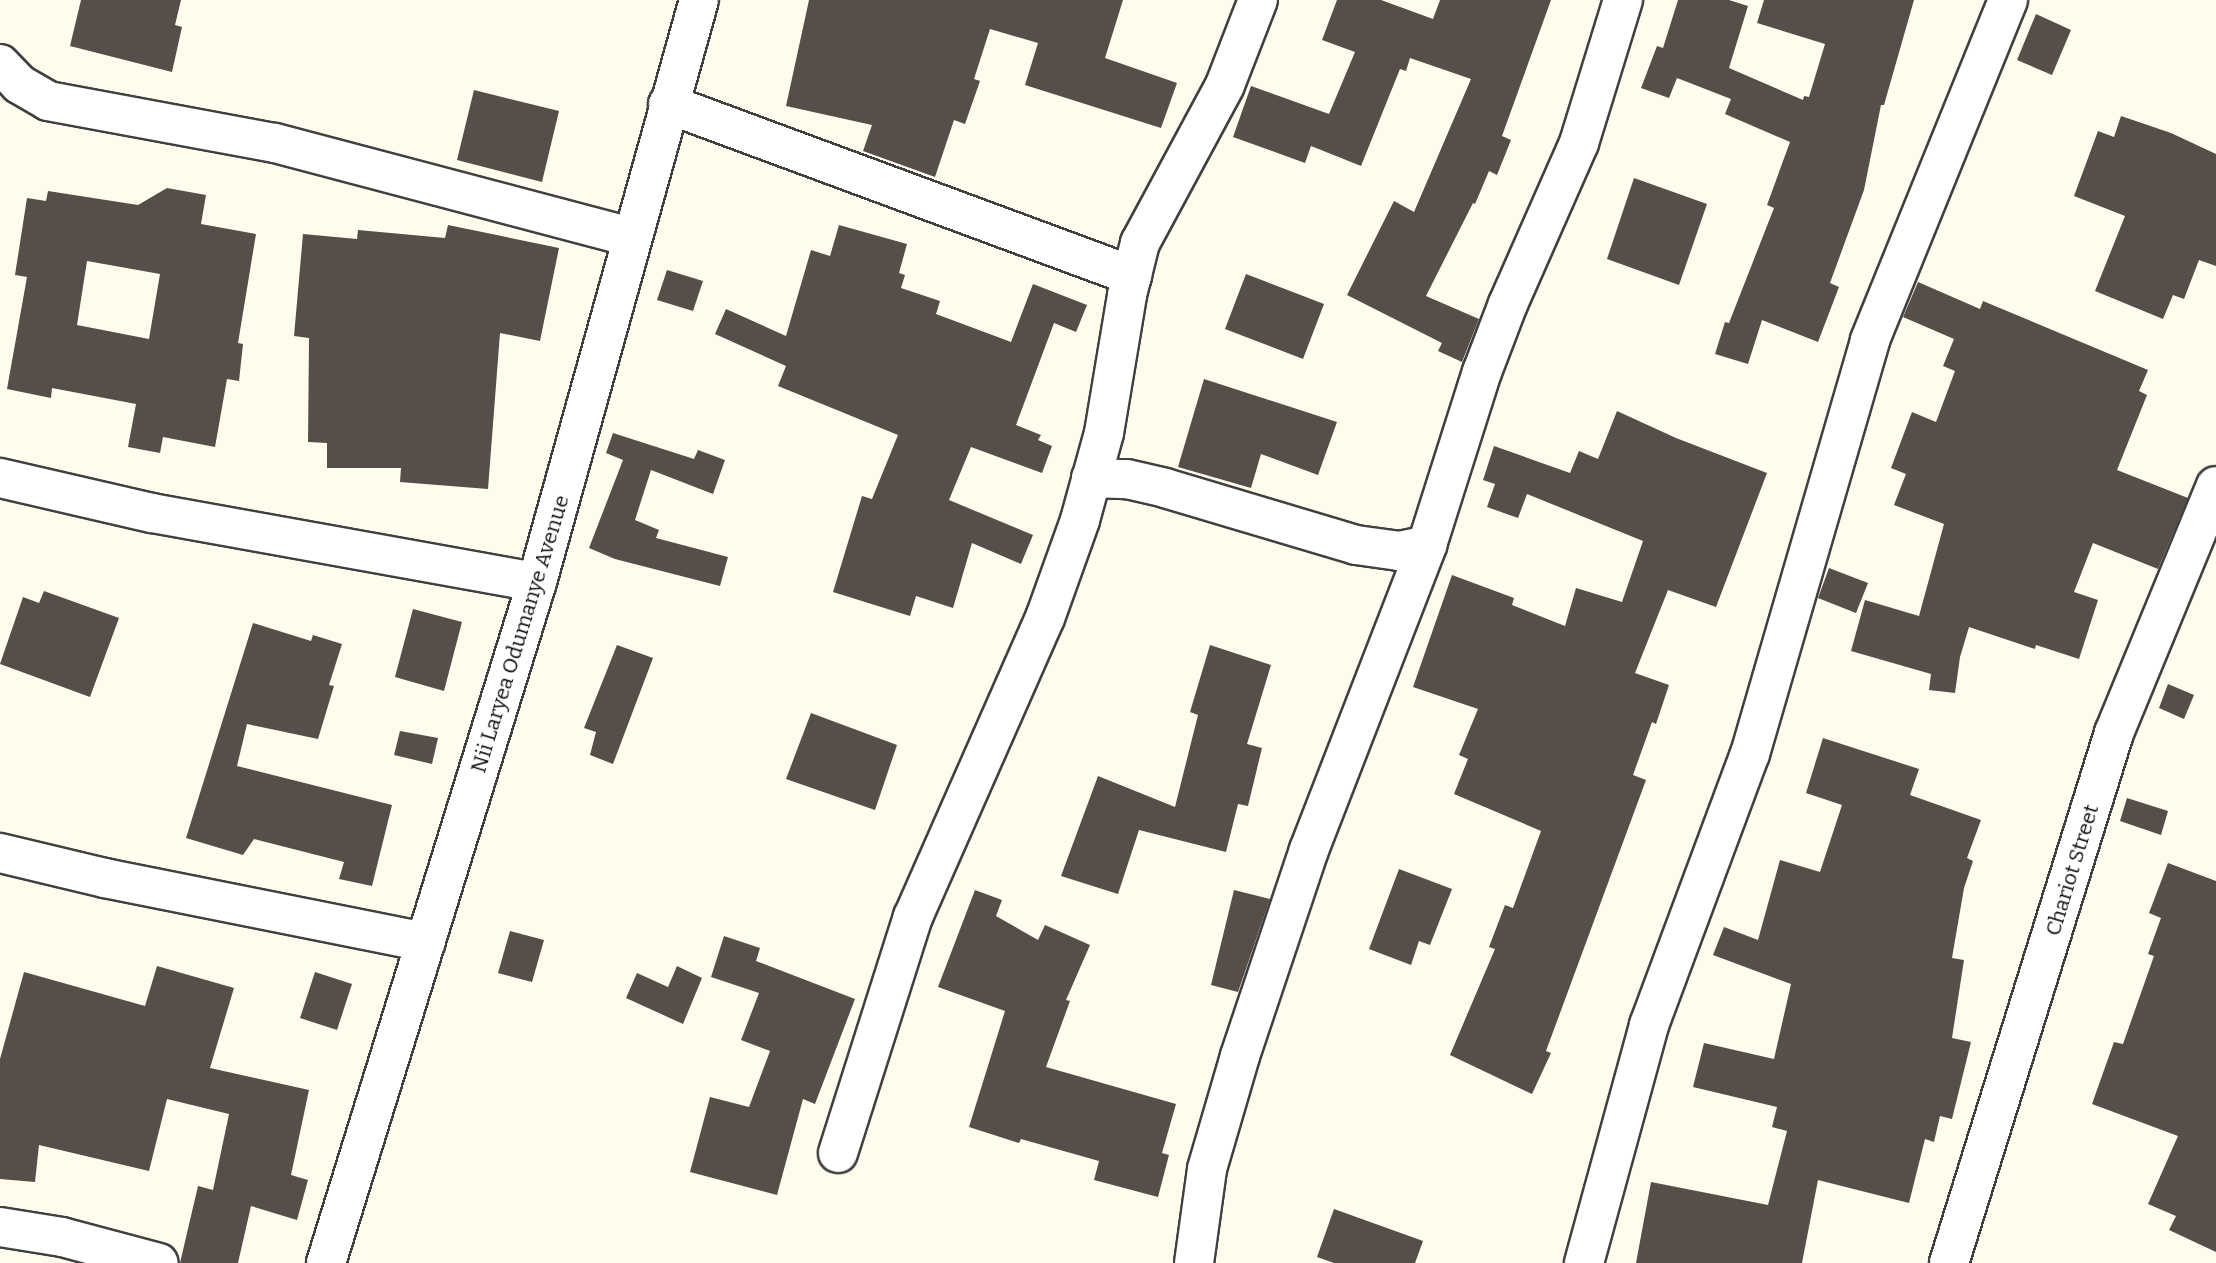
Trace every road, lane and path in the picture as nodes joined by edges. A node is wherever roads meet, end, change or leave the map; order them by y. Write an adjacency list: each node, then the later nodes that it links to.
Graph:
1 (699, 0): 6 (street, Nii Laryea Odumanye Avenue)
2 (1258, 0): 8 (street)
3 (1623, 0): 12 (street)
4 (2008, 0): 21 (street)
5 (0, 64): 7 (street)
6 (668, 104): 7 (street, Nii Laryea Odumanye Avenue); 8 (street)
7 (631, 237): 13 (street, Nii Laryea Odumanye Avenue)
8 (1132, 276): 10 (street)
9 (0, 478): 13 (street)
10 (1091, 478): 12 (street); 16 (street)
11 (2216, 486): 22 (street, Chariot Street)
12 (1427, 545): 20 (street)
13 (537, 582): 15 (street, Nii Laryea Odumanye Avenue)
14 (0, 853): 15 (street)
15 (426, 942): 19 (street, Nii Laryea Odumanye Avenue)
16 (838, 1153)
17 (0, 1227): 18 (street)
18 (159, 1263)
19 (326, 1263)
20 (1194, 1263)
21 (1584, 1263)
22 (1949, 1263)

